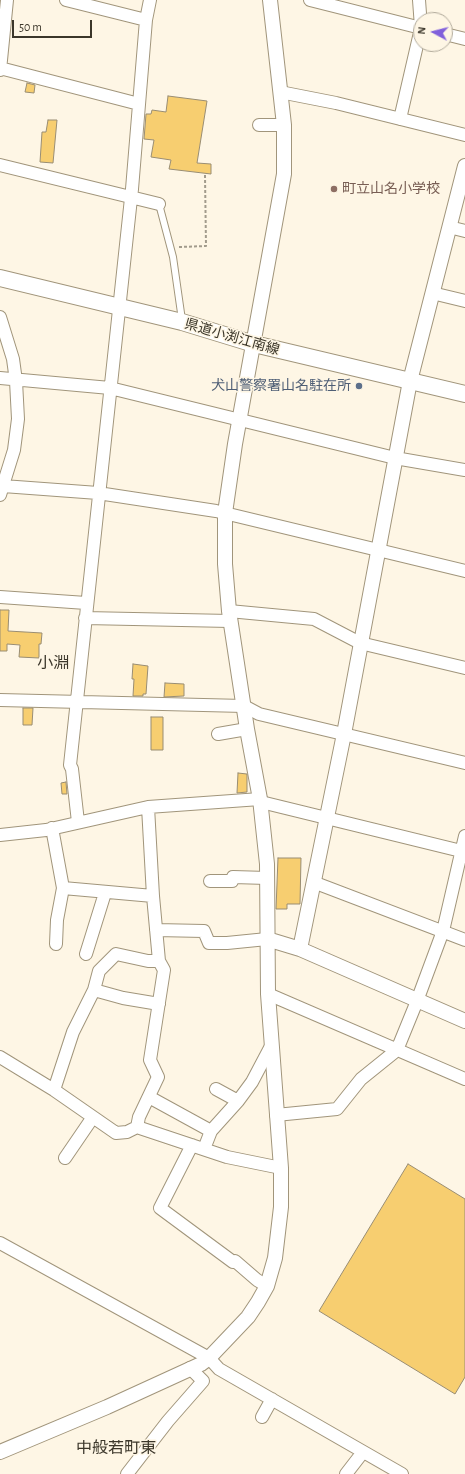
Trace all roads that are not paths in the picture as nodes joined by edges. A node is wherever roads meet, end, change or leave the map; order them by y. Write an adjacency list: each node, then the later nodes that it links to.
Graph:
1 (8, 0): 13 (street)
2 (66, 0): 8 (street)
3 (150, 0): 8 (street)
4 (270, 0): 14 (street)
5 (310, 0): 9 (street)
6 (419, 0): 7 (street)
7 (420, 12)
8 (146, 20): 15 (street)
9 (413, 26)
10 (453, 36): 11 (street)
11 (465, 39)
12 (415, 52): 16 (street)
13 (0, 69): 15 (street)
14 (280, 92): 16 (street); 18 (street)
15 (139, 104): 22 (street)
16 (400, 118): 19 (street)
17 (260, 125): 18 (street)
18 (284, 125): 32 (street)
19 (465, 135)
20 (0, 165): 22 (street)
21 (465, 166): 24 (street)
22 (131, 196): 23 (street); 29 (street)
23 (159, 204): 31 (lane)
24 (449, 227): 25 (street); 27 (street)
25 (465, 231)
26 (0, 278): 29 (main road, 県道小渕江南線)
27 (432, 293): 28 (street); 35 (street)
28 (465, 301)
29 (118, 306): 31 (main road, 県道小渕江南線); 36 (street)
30 (0, 317): 34 (street)
31 (182, 322): 32 (main road, 県道小渕江南線)
32 (254, 344): 35 (main road, 県道小渕江南線); 38 (street)
33 (0, 378): 34 (street)
34 (16, 381): 36 (street); 41 (street)
35 (410, 381): 37 (main road, 県道小渕江南線); 39 (street)
36 (110, 388): 38 (street); 42 (street)
37 (465, 394)
38 (240, 419): 39 (street); 43 (street)
39 (395, 458): 40 (street); 44 (street)
40 (465, 470)
41 (2, 491): 42 (street)
42 (98, 493): 43 (street); 47 (street)
43 (225, 513): 44 (street); 48 (street)
44 (378, 549): 45 (street); 50 (street)
45 (465, 571)
46 (0, 597): 47 (street)
47 (86, 602): 49 (street)
48 (230, 616): 49 (street); 50 (street); 54 (street)
49 (85, 618): 53 (street)
50 (360, 643): 51 (street); 57 (street)
51 (465, 668)
52 (0, 700): 53 (street)
53 (77, 702): 54 (street); 62 (street)
54 (244, 706): 55 (street); 57 (street)
55 (247, 729): 56 (street); 59 (street)
56 (218, 734)
57 (344, 734): 58 (street); 61 (street)
58 (465, 764)
59 (261, 801): 60 (street); 61 (street); 67 (street)
60 (148, 807): 62 (street); 72 (street)
61 (326, 818): 66 (street); 69 (street)
62 (78, 822): 63 (street)
63 (52, 828): 64 (street); 70 (street)
64 (0, 835)
65 (465, 836): 66 (street)
66 (463, 851): 74 (street)
67 (268, 878): 68 (street); 75 (street)
68 (210, 881)
69 (313, 882): 74 (street); 78 (street)
70 (63, 888): 71 (street); 77 (street)
71 (105, 893): 72 (street); 79 (street)
72 (153, 896): 73 (street)
73 (156, 930): 75 (street); 80 (street)
74 (443, 931): 76 (street); 83 (street)
75 (267, 939): 78 (street); 82 (street)
76 (465, 940)
77 (56, 944)
78 (300, 950): 83 (street)
79 (86, 954)
80 (159, 961): 81 (street); 84 (street)
81 (94, 990): 84 (street); 91 (street)
82 (268, 994): 86 (street); 87 (street)
83 (417, 1001): 85 (street); 87 (street)
84 (159, 1004): 92 (street)
85 (465, 1022)
86 (271, 1046): 93 (street); 94 (street)
87 (397, 1050): 89 (street); 94 (street)
88 (0, 1057): 91 (street)
89 (465, 1079)
90 (216, 1089): 93 (street)
91 (54, 1090): 95 (street)
92 (149, 1097): 96 (street); 97 (street)
93 (238, 1102): 97 (street)
94 (276, 1115): 101 (street)
95 (92, 1117): 96 (street); 100 (street)
96 (137, 1127): 98 (street)
97 (210, 1131): 99 (street)
98 (192, 1145): 99 (street); 103 (street)
99 (204, 1149): 101 (street)
100 (64, 1158)
101 (281, 1168): 103 (street)
102 (0, 1243): 104 (street)
103 (267, 1286): 104 (street)
104 (209, 1358): 105 (street); 106 (street)
105 (190, 1368): 108 (street); 110 (street)
106 (272, 1399): 107 (street); 109 (street)
107 (262, 1417)
108 (0, 1452)
109 (362, 1452): 111 (street); 112 (street)
110 (127, 1474)
111 (346, 1474)
112 (402, 1474)

